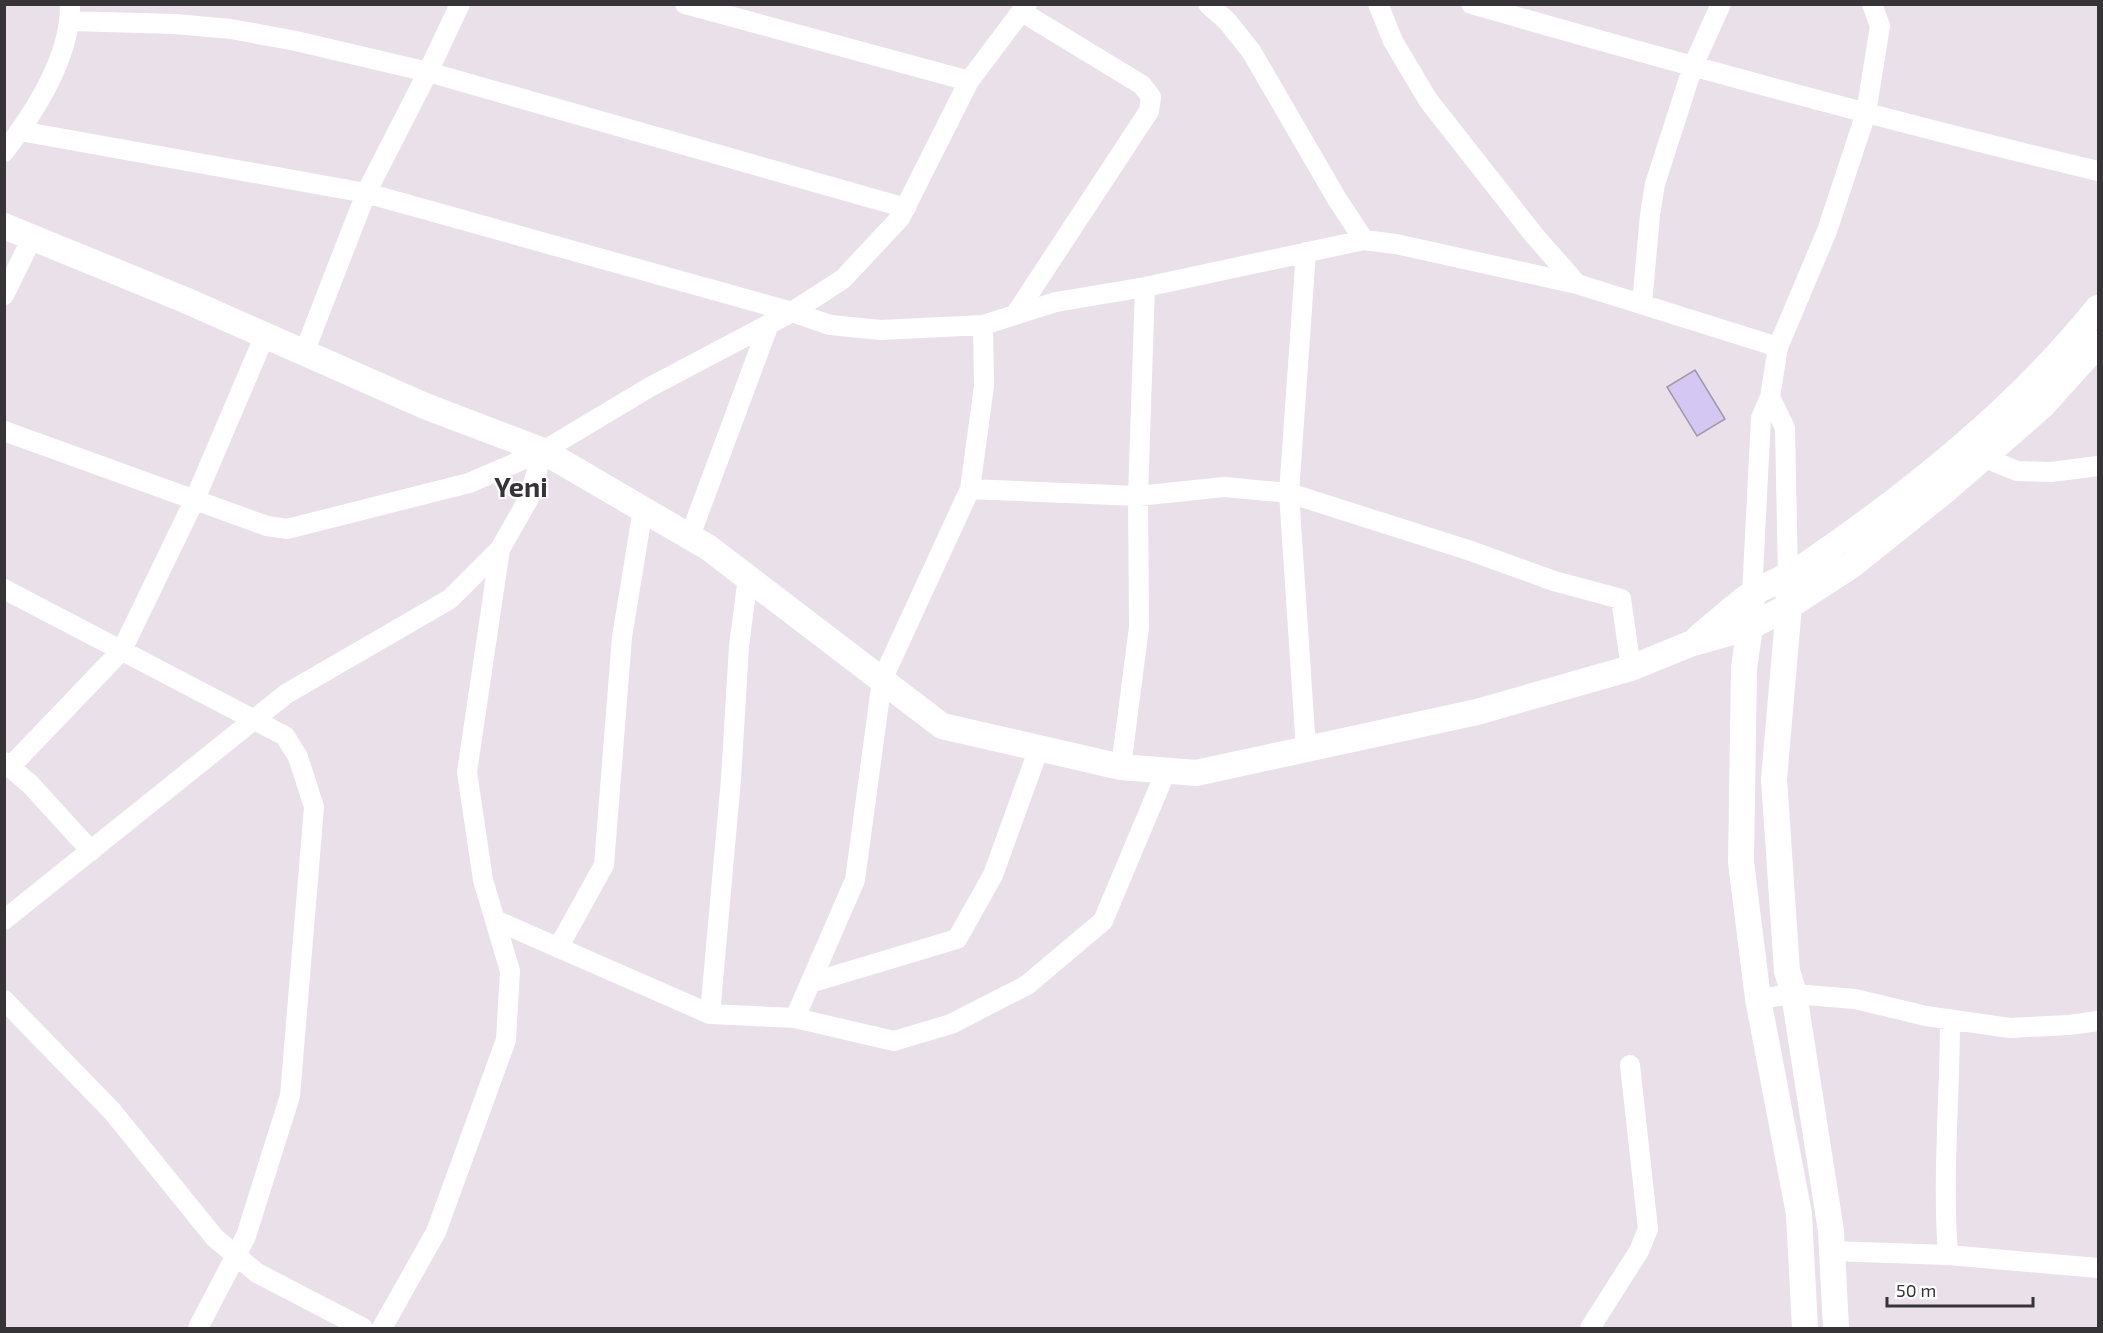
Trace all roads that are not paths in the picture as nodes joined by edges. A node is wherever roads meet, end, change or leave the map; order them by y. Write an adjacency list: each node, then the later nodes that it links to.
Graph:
1 (460, 4): 12 (street)
2 (686, 4): 10 (street)
3 (1378, 4): 24 (street)
4 (1471, 4): 11 (street)
5 (1721, 4): 11 (street)
6 (1872, 4): 14 (street)
7 (1024, 8): 13 (street); 30 (street)
8 (1218, 8): 22 (street)
9 (70, 13): 12 (street); 15 (street)
10 (752, 13): 13 (street)
11 (1693, 66): 14 (street); 27 (street)
12 (429, 72): 18 (street); 19 (street)
13 (969, 81): 19 (street)
14 (1866, 112): 17 (street); 35 (street)
15 (20, 131): 16 (street); 18 (street)
16 (4, 152)
17 (2098, 171)
18 (366, 193): 29 (street); 36 (street)
19 (906, 208): 29 (street)
20 (4, 226): 21 (street)
21 (32, 238): 26 (street); 33 (street)
22 (1364, 240): 23 (street); 24 (street)
23 (1306, 252): 25 (street); 43 (street)
24 (1577, 284): 27 (street)
25 (1144, 287): 30 (street); 44 (street)
26 (4, 295)
27 (1642, 304): 35 (street)
28 (2098, 308): 40 (street)
29 (792, 312): 31 (street); 32 (street)
30 (1015, 315): 32 (street)
31 (769, 324): 39 (street); 47 (street)
32 (983, 325): 42 (street)
33 (265, 335): 36 (street); 45 (street)
34 (2098, 344): 40 (street)
35 (1778, 347): 37 (street)
36 (304, 352): 39 (street)
37 (1770, 397): 50 (street); 52 (street)
38 (4, 431): 45 (street)
39 (543, 452): 45 (street); 46 (street); 48 (street)
40 (1972, 452): 41 (street); 50 (street); 53 (street)
41 (2098, 466)
42 (970, 489): 44 (street); 58 (street)
43 (1289, 493): 44 (street); 57 (street); 61 (street)
44 (1138, 496): 63 (street)
45 (195, 499): 56 (street)
46 (644, 509): 47 (street); 68 (street)
47 (690, 536): 49 (street)
48 (500, 549): 59 (street); 67 (street)
49 (748, 577): 58 (street); 73 (street)
50 (1788, 578): 52 (street); 53 (street)
51 (4, 589): 56 (street)
52 (1752, 594): 54 (street); 55 (street)
53 (1789, 606): 54 (street); 70 (street)
54 (1750, 627): 55 (street); 71 (street)
55 (1690, 644): 57 (street)
56 (122, 650): 59 (street); 62 (street)
57 (1631, 668): 61 (street)
58 (882, 680): 60 (street); 69 (street)
59 (256, 719): 65 (street); 80 (street)
60 (1039, 748): 63 (street); 69 (street)
61 (1306, 749): 64 (street)
62 (7, 765): 65 (street)
63 (1121, 767): 64 (street)
64 (1166, 771): 74 (street)
65 (91, 850): 66 (street)
66 (4, 920)
67 (495, 920): 68 (street); 84 (street)
68 (558, 948): 73 (street)
69 (810, 983): 74 (street)
70 (1794, 994): 71 (street); 75 (street); 78 (street)
71 (1758, 999): 86 (street)
72 (4, 1000): 80 (street)
73 (710, 1014): 74 (street)
74 (795, 1018)
75 (1950, 1019): 76 (street); 79 (street)
76 (2098, 1021)
77 (1630, 1065): 85 (street)
78 (1832, 1251): 79 (street); 87 (street)
79 (1948, 1255): 81 (street)
80 (237, 1256): 82 (street); 83 (street)
81 (2098, 1268)
82 (198, 1329)
83 (363, 1329)
84 (382, 1329)
85 (1590, 1329)
86 (1805, 1329)
87 (1836, 1329)

